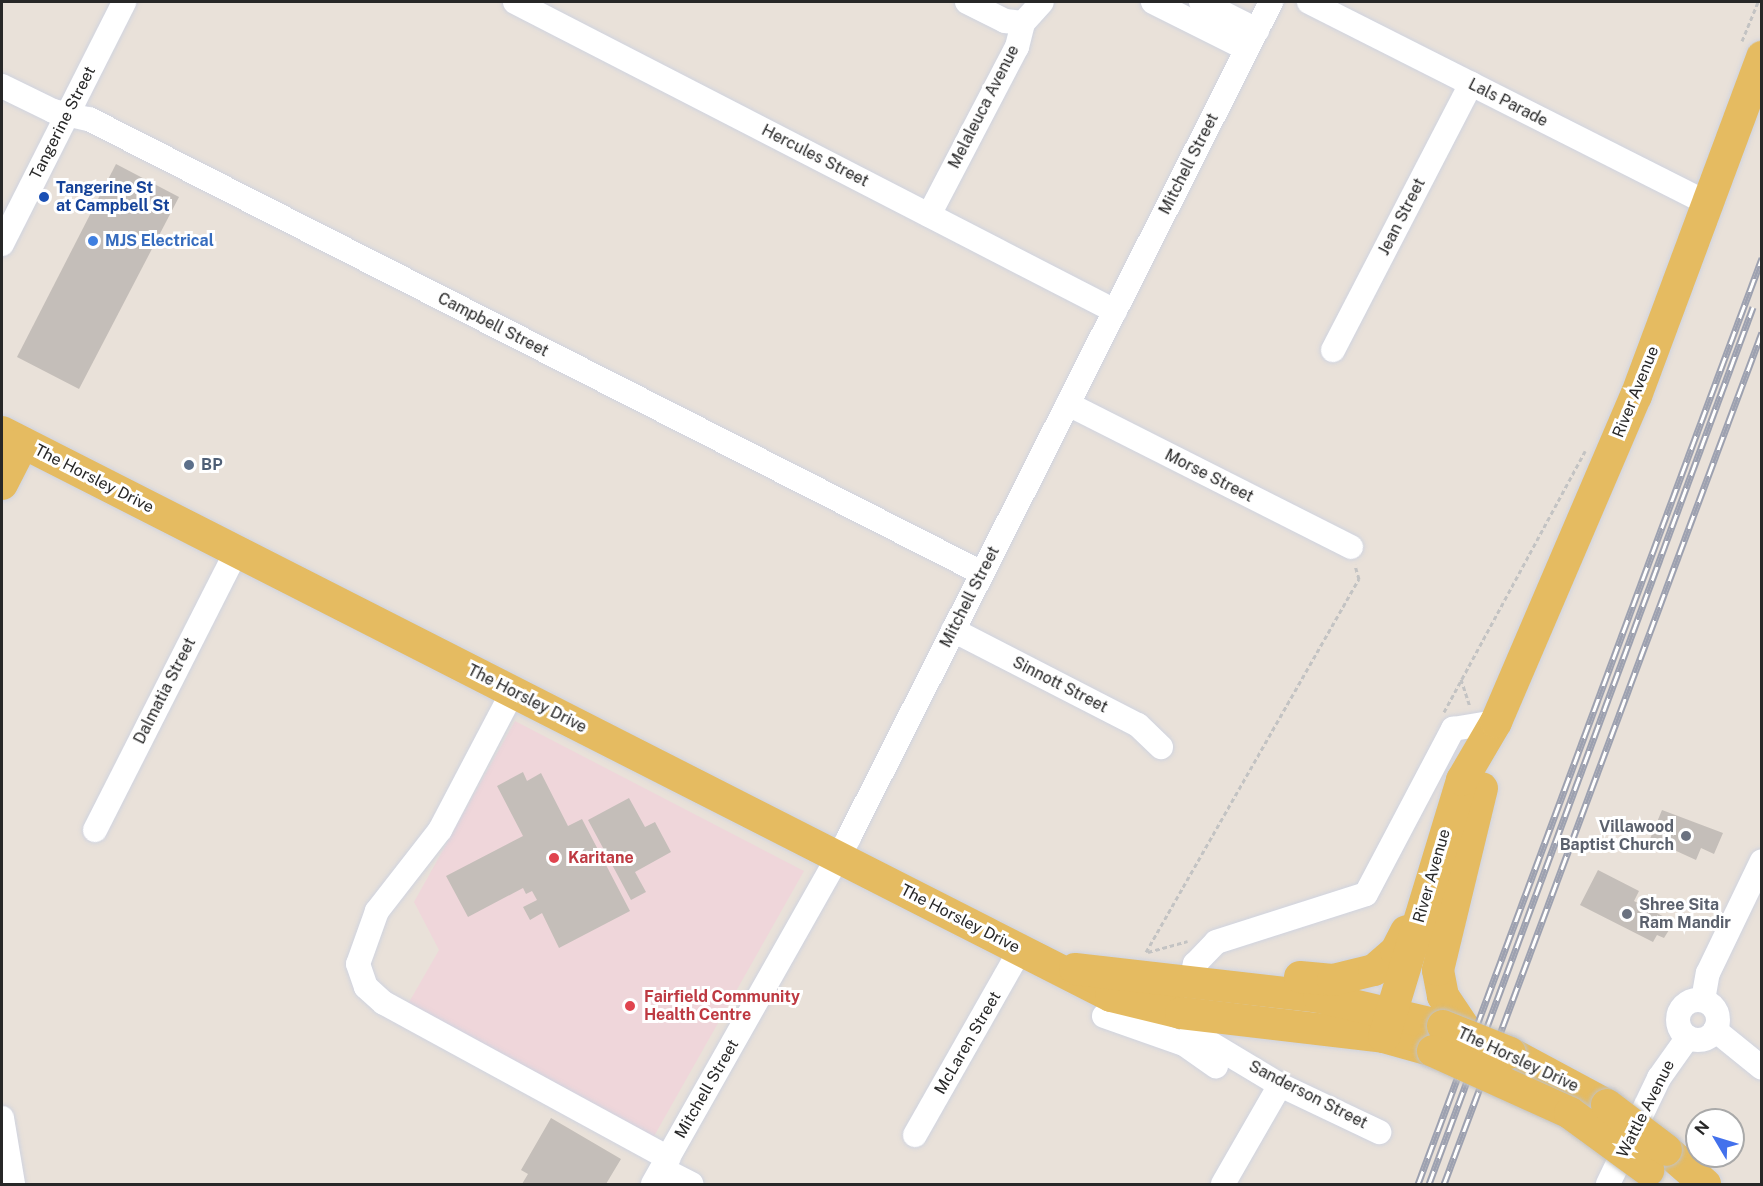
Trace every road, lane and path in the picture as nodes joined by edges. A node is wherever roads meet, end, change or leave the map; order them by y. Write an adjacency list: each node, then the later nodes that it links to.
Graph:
1 (124, 2): 15 (street, Tangerine Street)
2 (516, 2): 17 (street, Hercules Street)
3 (967, 2): 10 (street)
4 (1042, 2): 10 (street, Melaleuca Avenue)
5 (1153, 2): 11 (street)
6 (1202, 2): 11 (street)
7 (1271, 2): 11 (street, Mitchell Street)
8 (1309, 2): 13 (street, Lals Parade)
9 (1758, 2): 12 (path)
10 (1023, 23): 17 (street, Melaleuca Avenue)
11 (1252, 39): 19 (street, Mitchell Street)
12 (1751, 52): 16 (main road, River Avenue)
13 (1471, 84): 16 (street, Lals Parade); 20 (street, Jean Street)
14 (2, 86): 15 (street, Campbell Street)
15 (67, 114): 18 (street, Tangerine Street); 27 (street, Campbell Street)
16 (1707, 203): 31 (main road, River Avenue)
17 (929, 215): 19 (street, Hercules Street)
18 (2, 244)
19 (1115, 310): 21 (street, Mitchell Street)
20 (1333, 350)
21 (1068, 404): 25 (street, Morse Street); 27 (street, Mitchell Street)
22 (12, 437): 24 (main road); 26 (main road, The Horsley Drive)
23 (1587, 446): 30 (path)
24 (2, 484)
25 (1351, 547): 39 (path)
26 (236, 552): 29 (main road, The Horsley Drive); 34 (street, Dalmatia Street)
27 (982, 573): 28 (street, Mitchell Street)
28 (953, 630): 32 (street, Sinnott Street); 35 (street, Mitchell Street)
29 (513, 692): 35 (main road, The Horsley Drive); 53 (street)
30 (1440, 720)
31 (1496, 722): 33 (main road, River Avenue); 37 (main road, River Avenue); 40 (street)
32 (1161, 747)
33 (1482, 788): 43 (main road, River Avenue); 45 (main road)
34 (95, 830)
35 (838, 857): 38 (main road, The Horsley Drive); 53 (street, Mitchell Street)
36 (1761, 861): 41 (street)
37 (1432, 869): 40 (main road); 43 (main road, River Avenue)
38 (1020, 950): 40 (main road, The Horsley Drive); 51 (street, McLaren Street)
39 (1146, 952)
40 (1195, 995): 43 (main road, The Horsley Drive); 43 (main road, The Horsley Drive); 48 (street, Sanderson Street)
41 (1703, 1000): 44 (street); 46 (street)
42 (1104, 1017): 48 (street, Sanderson Street)
43 (1396, 1026): 45 (main road, The Horsley Drive)
44 (1715, 1029): 46 (street); 47 (street)
45 (1449, 1030): 52 (main road, The Horsley Drive, bridge)
46 (1688, 1037): 57 (street, Wattle Avenue)
47 (1761, 1068)
48 (1277, 1091): 50 (street, Sanderson Street); 56 (street)
49 (2, 1118): 54 (street)
50 (1379, 1132)
51 (915, 1135)
52 (1659, 1168): 58 (main road, The Horsley Drive)
53 (661, 1171): 55 (street)
54 (13, 1185)
55 (691, 1185)
56 (1223, 1185)
57 (1608, 1185)
58 (1705, 1185)

